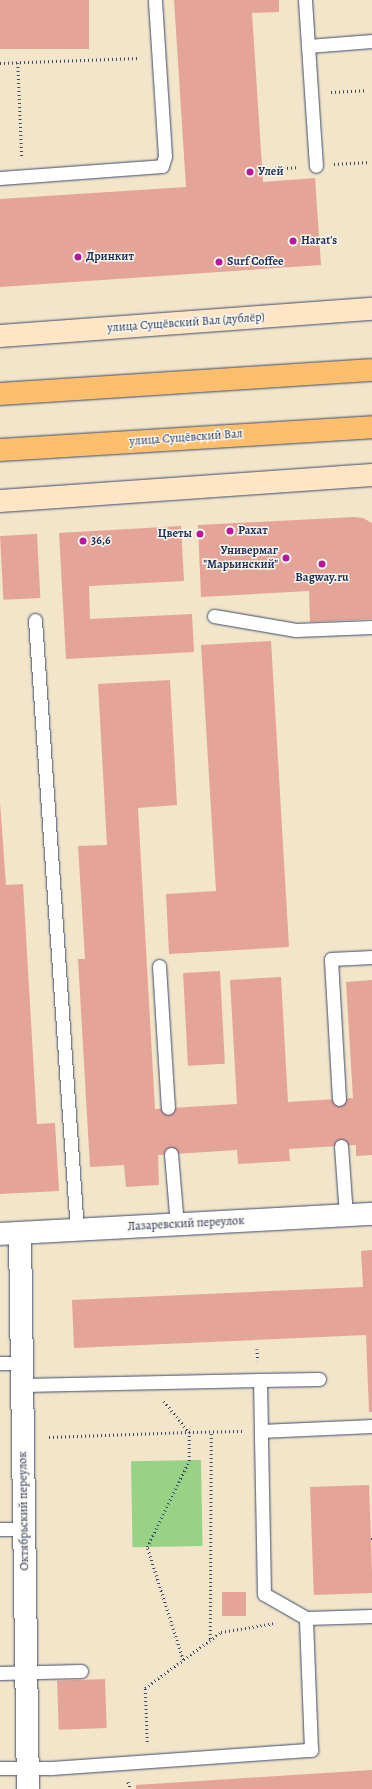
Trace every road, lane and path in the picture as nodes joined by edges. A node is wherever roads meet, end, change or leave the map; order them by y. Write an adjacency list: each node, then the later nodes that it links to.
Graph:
1 (155, 0): 5 (lane)
2 (305, 0): 4 (lane)
3 (372, 41): 4 (lane)
4 (308, 46): 9 (lane)
5 (159, 57): 7 (path); 11 (lane)
6 (0, 63): 7 (path)
7 (18, 63): 11 (path)
8 (366, 90): 9 (path)
9 (311, 94): 10 (lane)
10 (316, 166)
11 (22, 176): 12 (lane)
12 (0, 178)
13 (372, 309): 14 (main road, улица Сущёвский Вал (дублёр))
14 (0, 336)
15 (369, 370): 16 (main road)
16 (0, 394)
17 (372, 427): 18 (main road, улица Сущёвский Вал)
18 (0, 450)
19 (372, 475): 20 (main road)
20 (0, 501)
21 (214, 616): 23 (lane)
22 (35, 620): 33 (lane)
23 (372, 627)
24 (372, 957): 26 (lane)
25 (159, 966): 27 (lane)
26 (339, 1099)
27 (168, 1108)
28 (341, 1146): 31 (lane)
29 (171, 1154): 32 (lane)
30 (372, 1214): 31 (street, Лазаревский переулок)
31 (346, 1216): 32 (street, Лазаревский переулок)
32 (177, 1225): 33 (street, Лазаревский переулок)
33 (77, 1230): 34 (street, Лазаревский переулок)
34 (10, 1234): 35 (street, Октябрьский переулок)
35 (22, 1362): 36 (lane); 39 (street, Октябрьский переулок)
36 (0, 1363)
37 (319, 1379): 38 (lane)
38 (260, 1380): 39 (lane); 42 (lane)
39 (23, 1385): 46 (street, Октябрьский переулок)
40 (161, 1398): 43 (path)
41 (372, 1426): 42 (lane)
42 (261, 1431): 44 (path); 49 (lane)
43 (189, 1432): 44 (path); 45 (path); 51 (path)
44 (211, 1432): 50 (path)
45 (49, 1437)
46 (25, 1529): 47 (lane); 53 (street, Октябрьский переулок)
47 (0, 1530)
48 (372, 1616): 49 (lane)
49 (306, 1618): 50 (path); 55 (lane)
50 (210, 1640): 51 (path)
51 (183, 1660): 55 (path)
52 (81, 1671): 53 (lane)
53 (27, 1672): 54 (lane); 57 (street, Октябрьский переулок)
54 (0, 1673)
55 (148, 1760): 57 (lane)
56 (0, 1768): 57 (lane)
57 (28, 1779)

